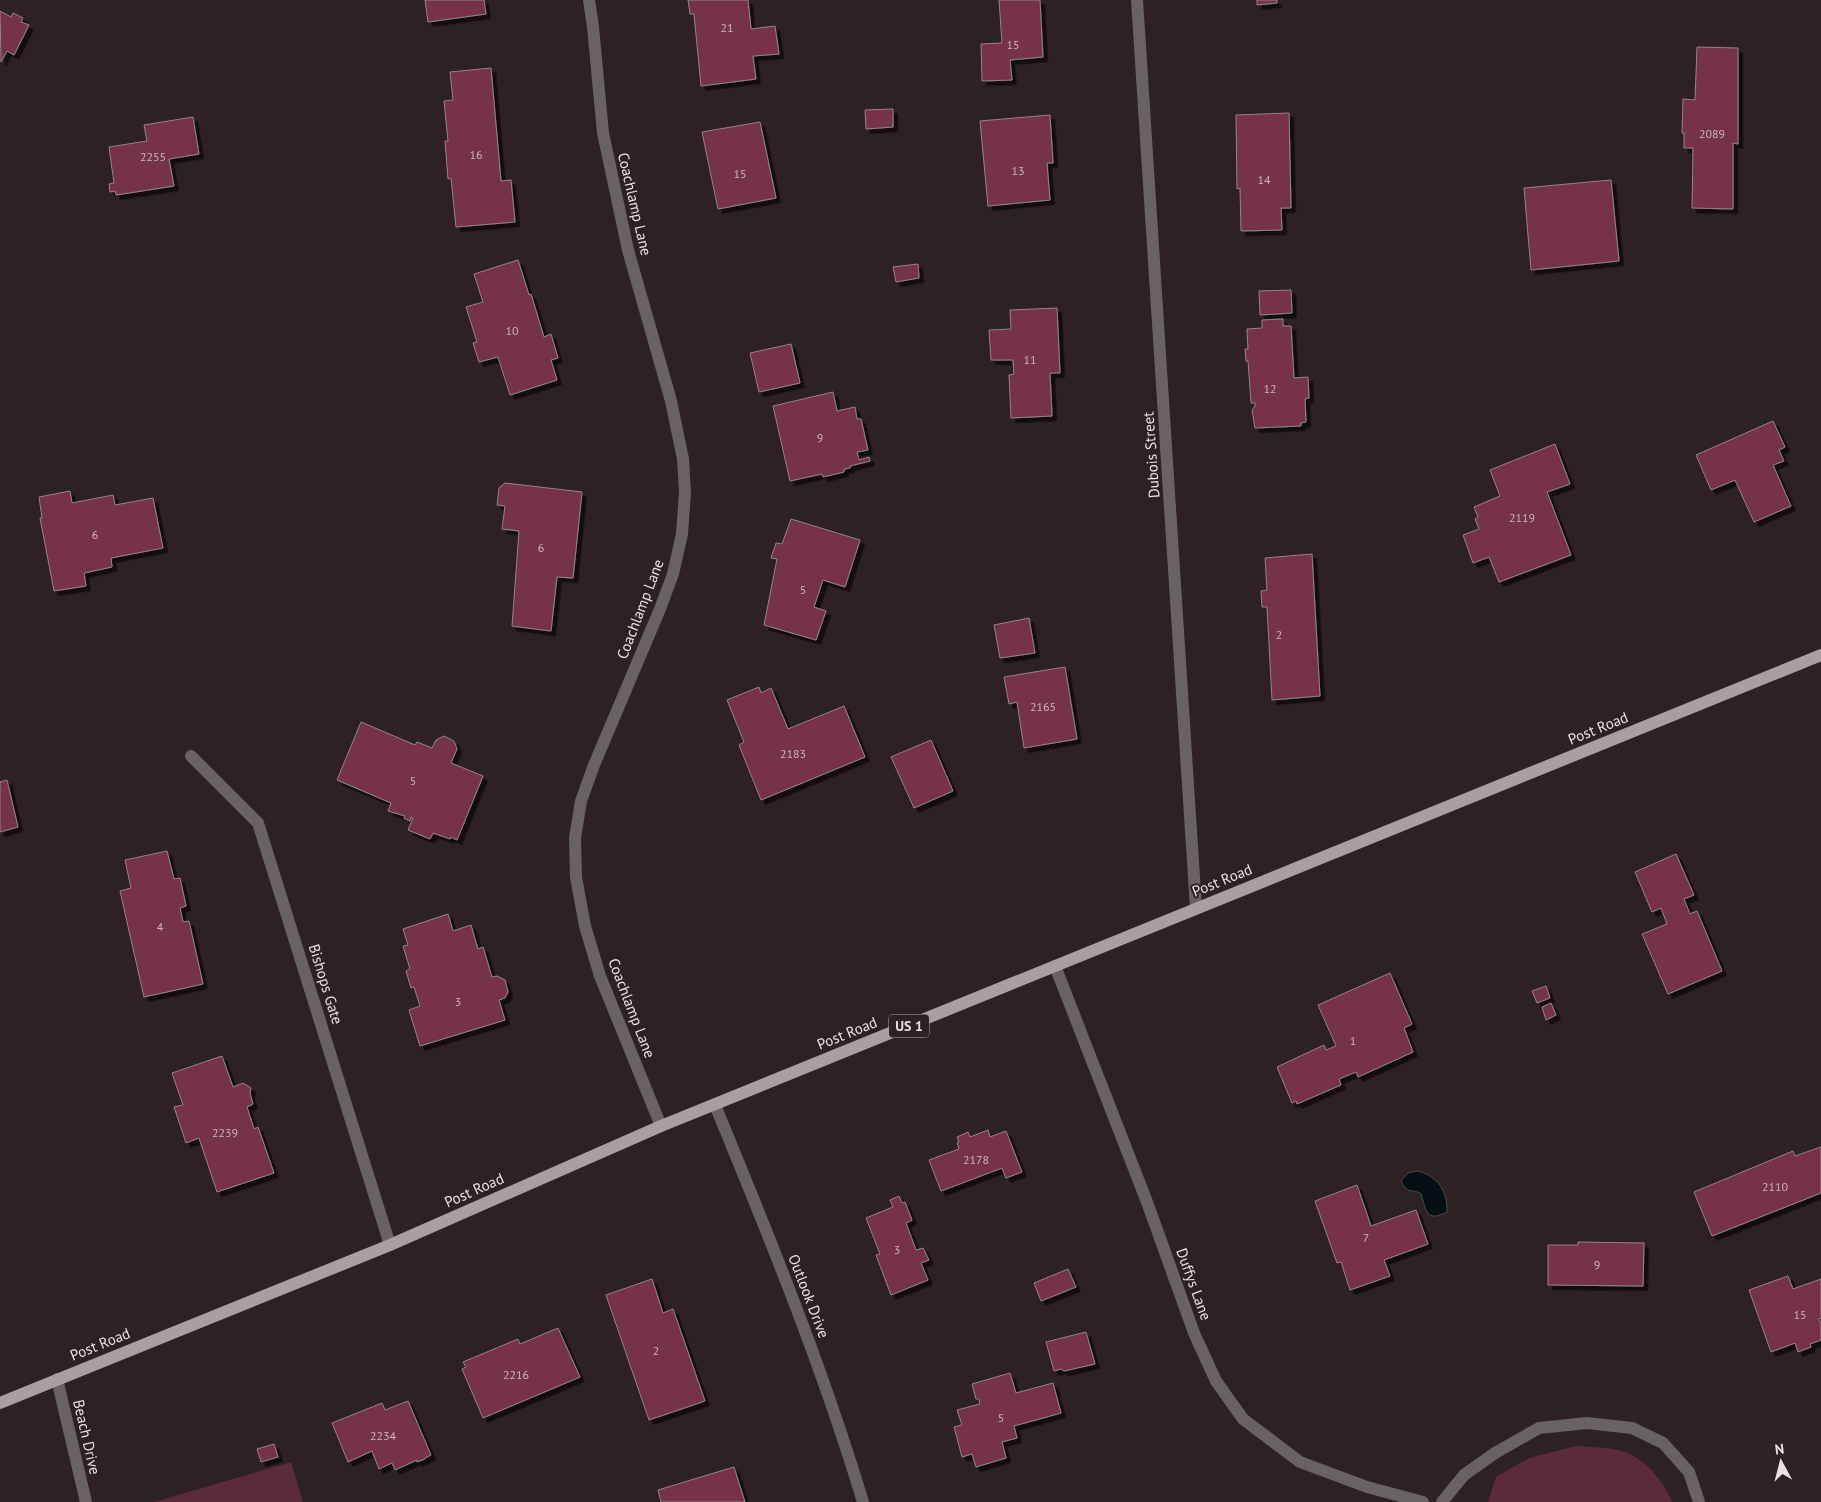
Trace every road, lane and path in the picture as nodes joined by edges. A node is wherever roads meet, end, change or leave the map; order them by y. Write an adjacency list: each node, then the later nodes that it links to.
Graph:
1 (589, 0): 8 (street, Coachlamp Lane)
2 (1137, 0): 5 (street, Dubois Street)
3 (1821, 655): 5 (main road, Post Road / US 1)
4 (191, 756): 9 (street, Bishops Gate)
5 (1196, 908): 6 (main road, Post Road / US 1)
6 (1055, 966): 7 (main road, Post Road / US 1); 14 (street, Duffys Lane)
7 (715, 1105): 8 (main road, Post Road / US 1); 13 (street, Outlook Drive)
8 (661, 1126): 9 (main road, Post Road / US 1)
9 (390, 1244): 10 (main road, Post Road / US 1)
10 (57, 1379): 11 (main road, Post Road / US 1); 12 (street, Beach Drive)
11 (0, 1403)
12 (86, 1502)
13 (863, 1502)
14 (1423, 1502)
15 (1442, 1502): 16 (street)
16 (1699, 1502)

